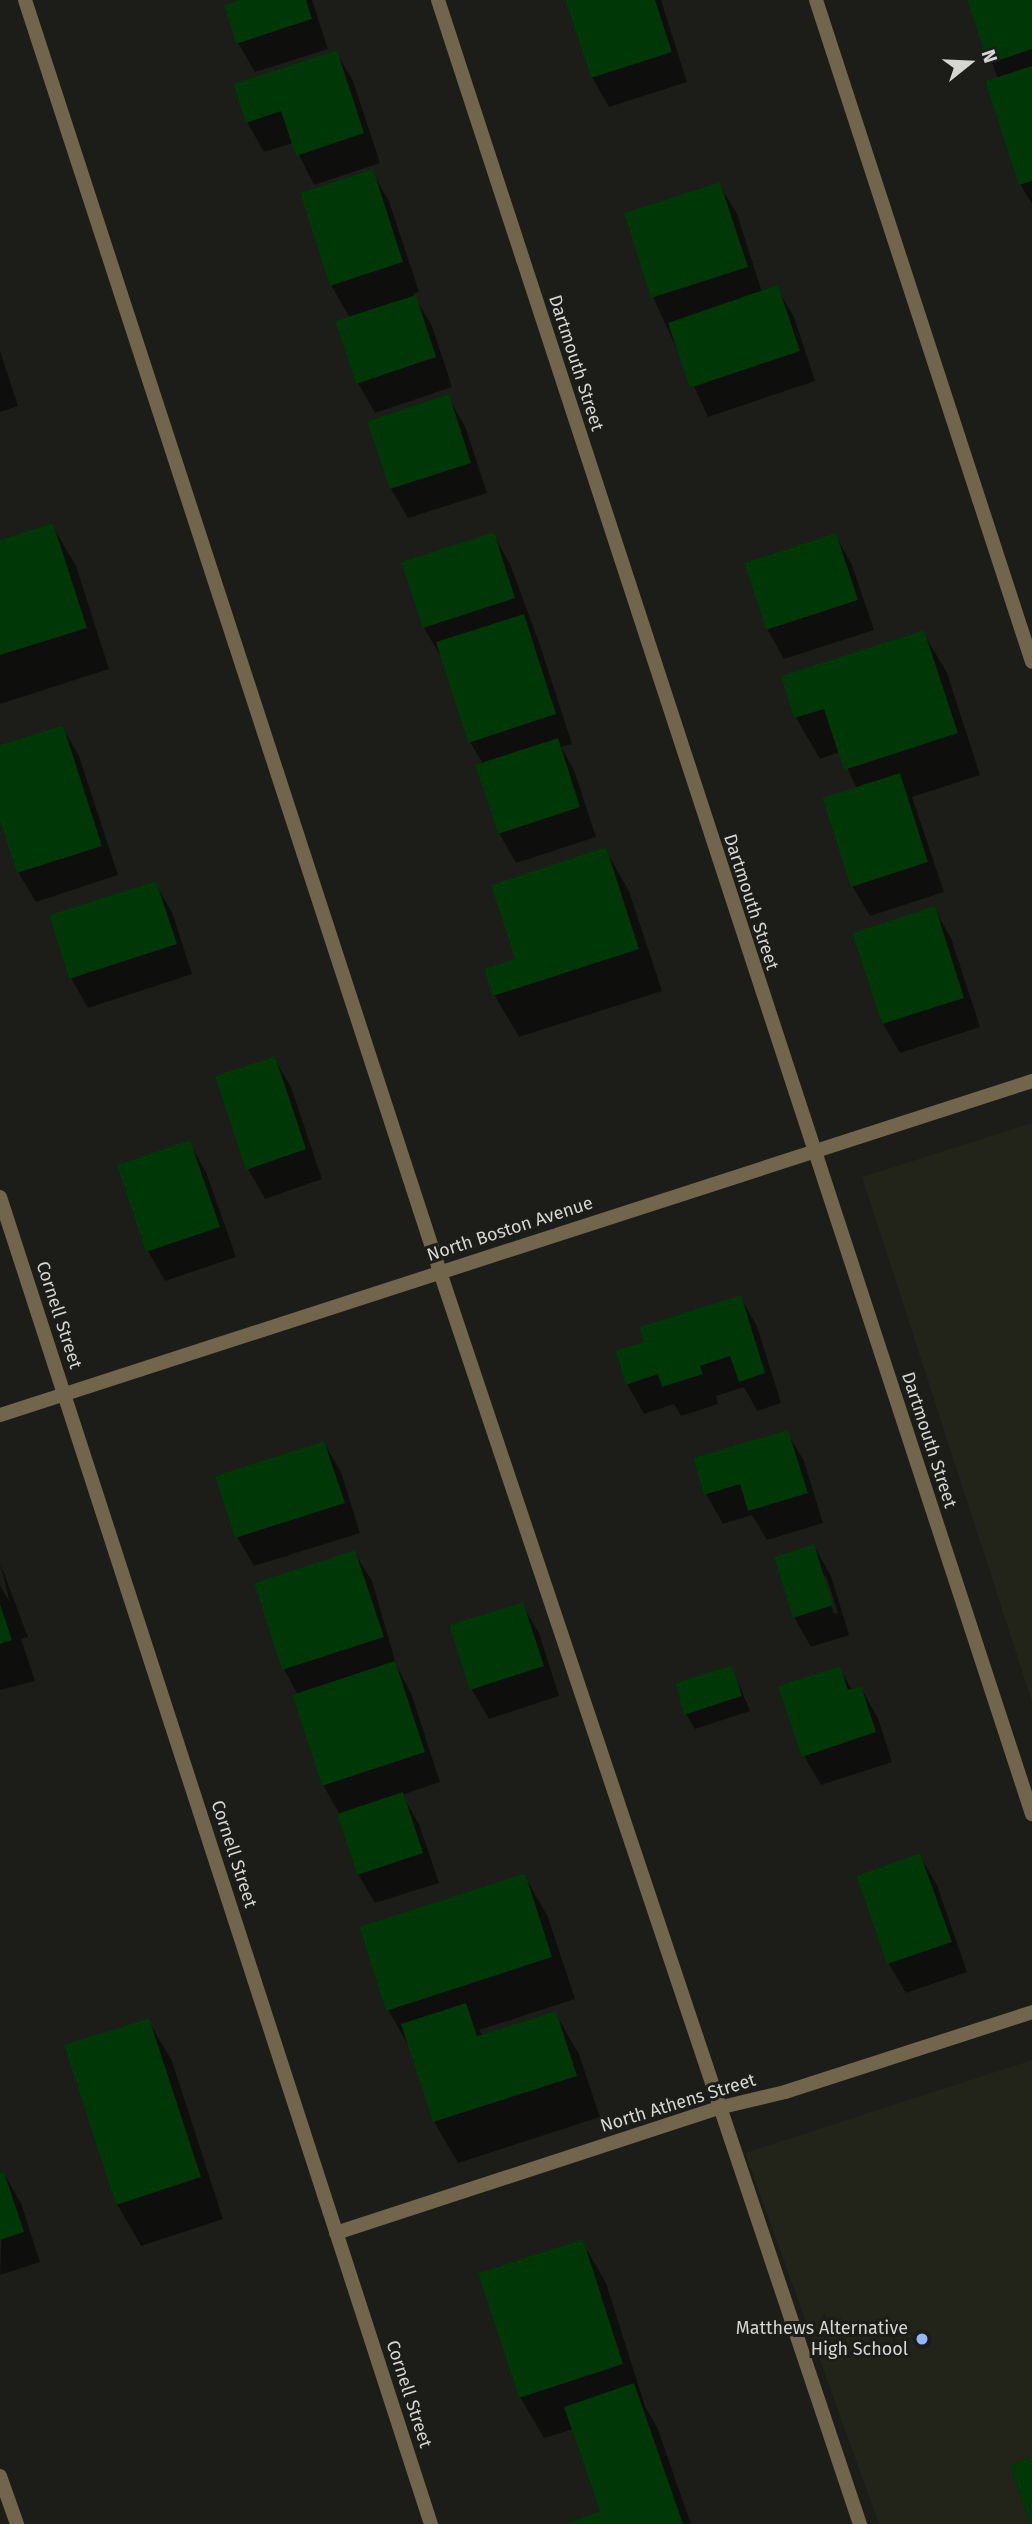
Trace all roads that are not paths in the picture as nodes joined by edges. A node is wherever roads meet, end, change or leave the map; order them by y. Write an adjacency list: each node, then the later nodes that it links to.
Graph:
1 (24, 0): 8 (street)
2 (438, 0): 6 (street, Dartmouth Street)
3 (816, 0): 4 (street)
4 (1032, 663)
5 (1032, 1081): 6 (street, North Boston Avenue)
6 (814, 1151): 8 (street, North Boston Avenue); 11 (street, Dartmouth Street)
7 (0, 1197): 9 (street, Cornell Street)
8 (440, 1272): 9 (street, North Boston Avenue); 13 (street)
9 (64, 1394): 10 (street, North Boston Avenue); 14 (street, Cornell Street)
10 (0, 1415)
11 (1032, 1814)
12 (1032, 2012): 13 (street, North Athens Street)
13 (718, 2108): 14 (street, North Athens Street); 18 (street)
14 (336, 2232): 17 (street, Cornell Street)
15 (0, 2476): 16 (street)
16 (17, 2524)
17 (431, 2524)
18 (860, 2524)

